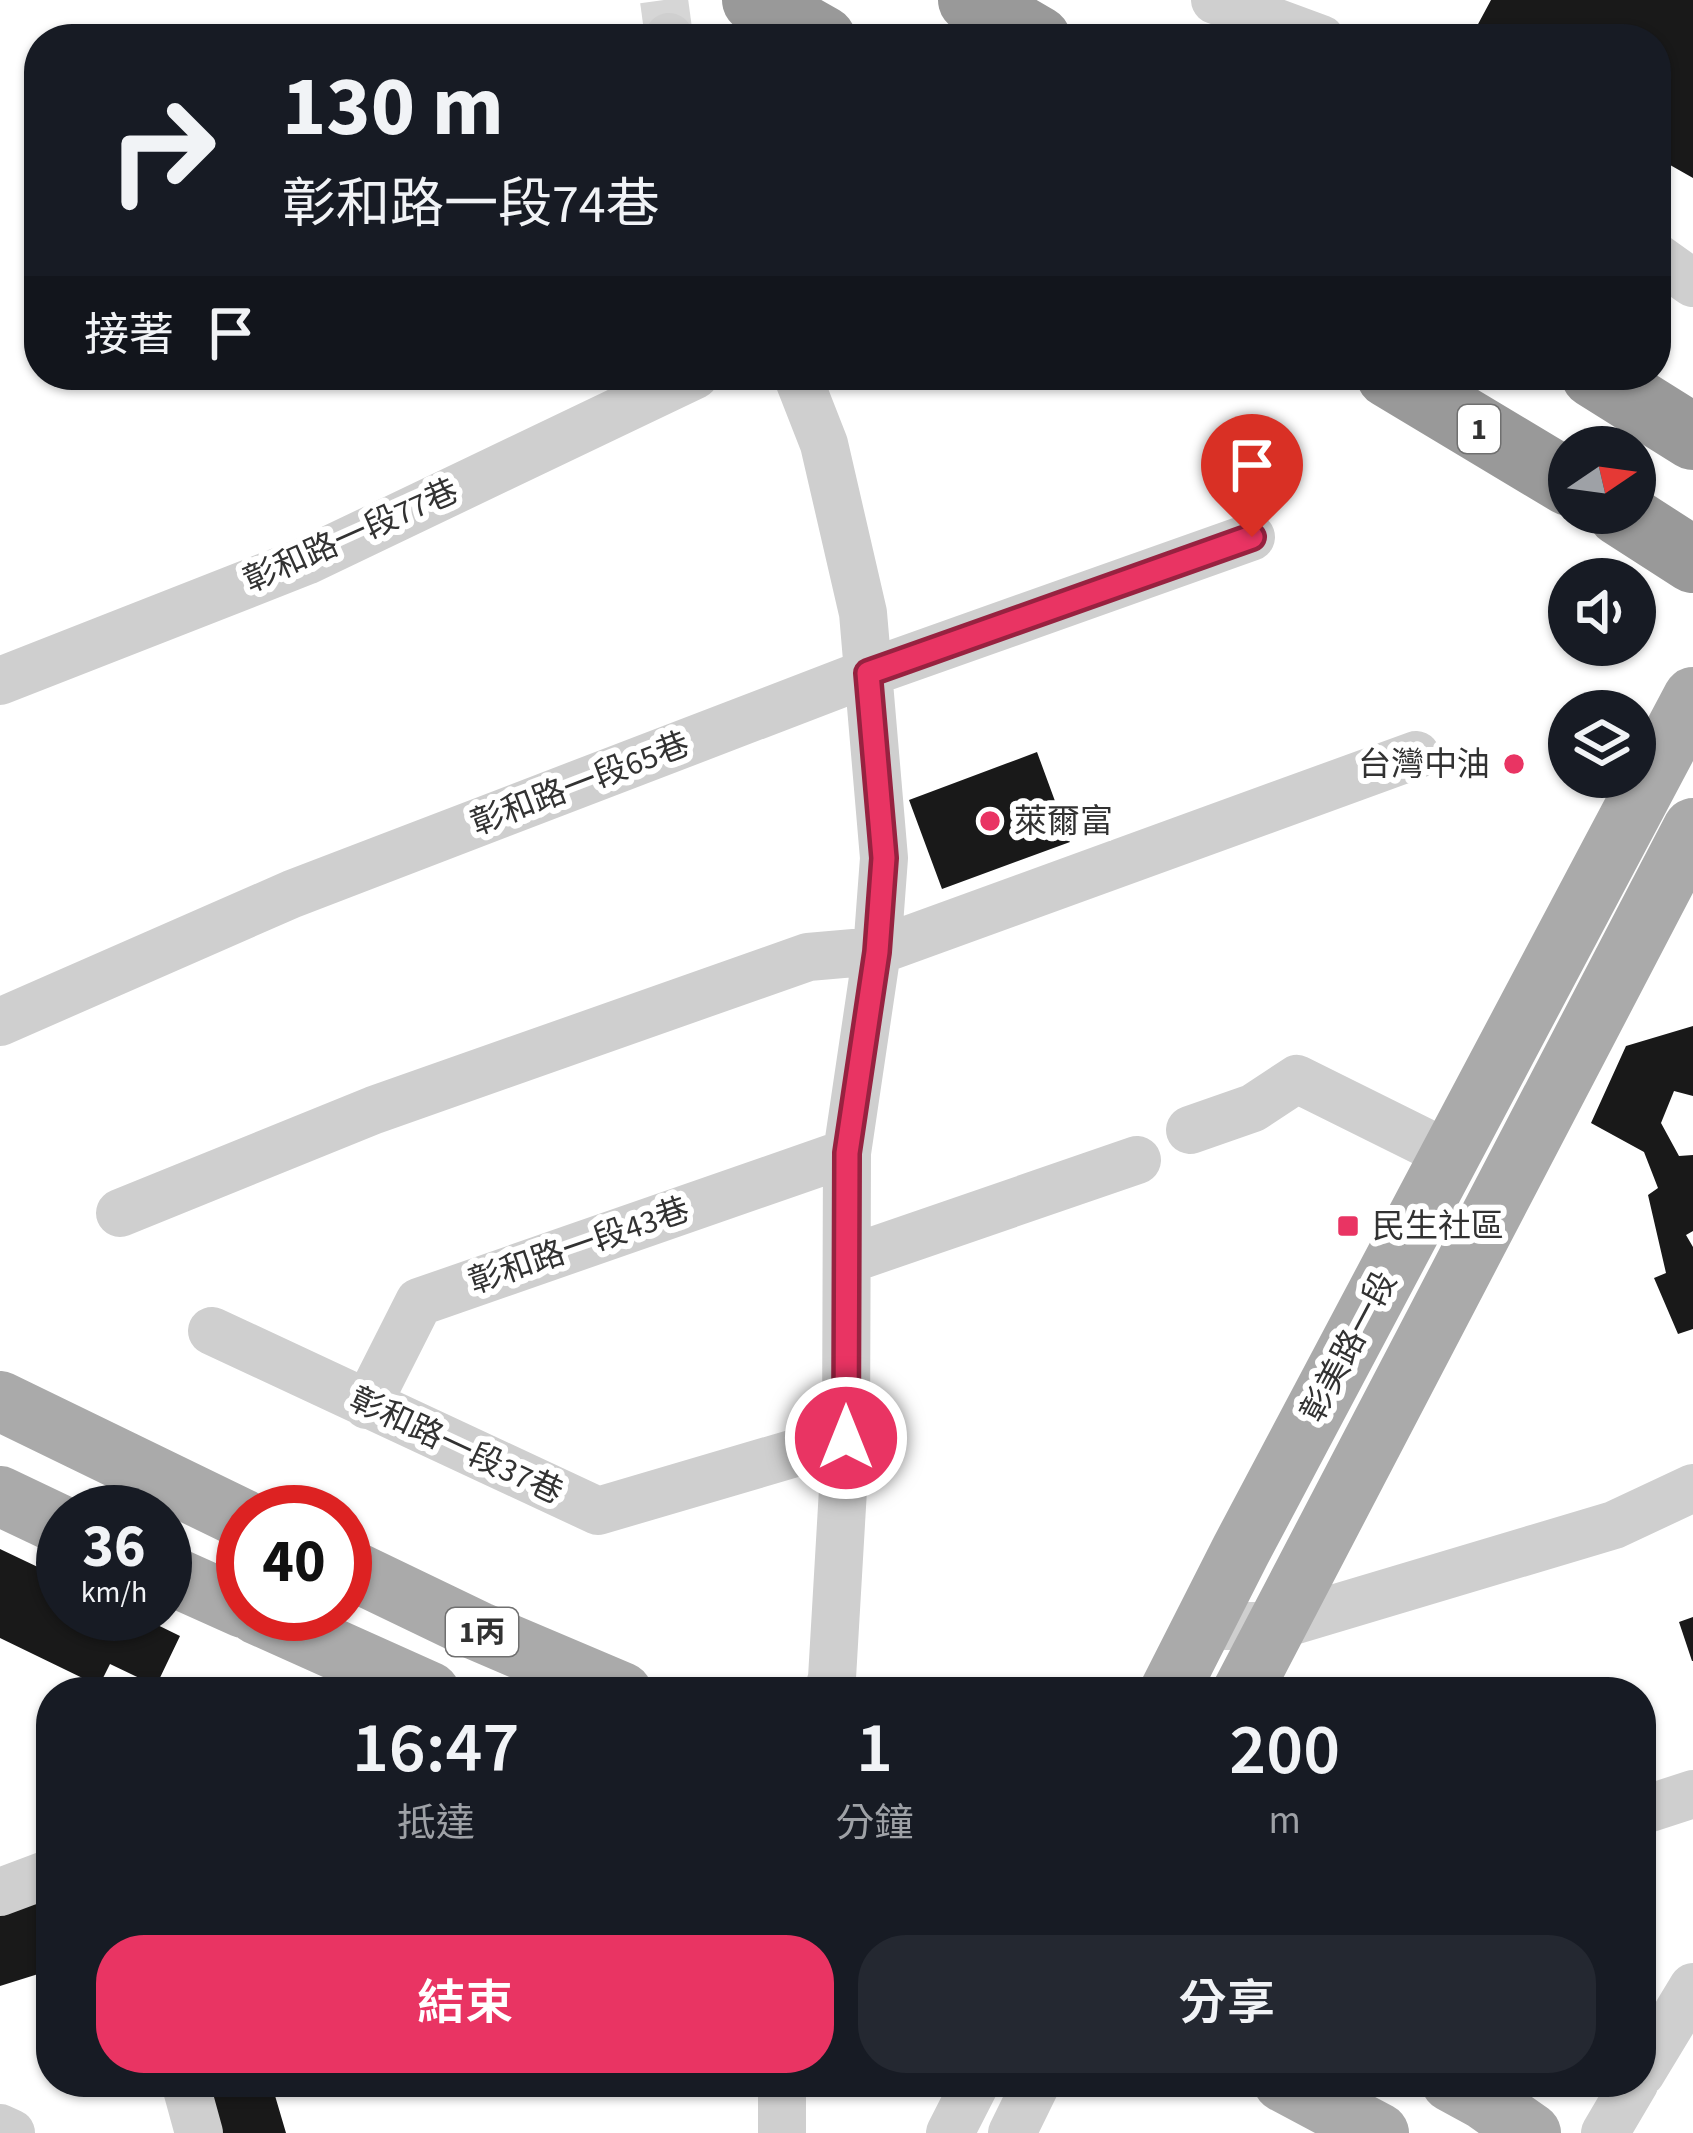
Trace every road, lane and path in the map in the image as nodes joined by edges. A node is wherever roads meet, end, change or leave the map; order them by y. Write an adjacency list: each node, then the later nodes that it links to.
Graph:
1 (755, 0): 4 (highway)
2 (971, 0): 5 (highway)
3 (1215, 0): 6 (street)
4 (797, 24)
5 (1012, 24)
6 (1280, 24)
7 (663, 390): 17 (street, 彰和路一段77巷)
8 (803, 390): 16 (street)
9 (1414, 390): 12 (highway, 1)
10 (1618, 390): 11 (highway)
11 (1687, 434)
12 (1548, 470)
13 (1653, 534): 15 (highway)
14 (1252, 537): 16 (street, 彰和路一段65巷)
15 (1693, 560)
16 (868, 673): 22 (street); 23 (street, 彰和路一段65巷)
17 (0, 681)
18 (1693, 697): 20 (main road, 彰美路一段)
19 (1416, 755): 22 (street)
20 (1679, 757): 26 (main road, 彰美路一段)
21 (1693, 828): 40 (main road, 彰美路一段)
22 (877, 952): 25 (street); 28 (street)
23 (0, 1022)
24 (1190, 1130): 26 (street)
25 (847, 1153): 29 (street); 32 (street, 彰和路一段43巷)
26 (1450, 1155): 39 (main road, 彰美路一段)
27 (1137, 1160): 29 (street)
28 (120, 1213)
29 (847, 1260): 33 (street)
30 (212, 1331): 32 (street, 彰和路一段37巷)
31 (0, 1401): 36 (main road)
32 (368, 1405): 33 (street, 彰和路一段37巷)
33 (846, 1438): 44 (street)
34 (1693, 1488): 40 (street)
35 (0, 1496): 37 (main road)
36 (216, 1506)
37 (36, 1513)
38 (372, 1580): 43 (main road, 1丙)
39 (1203, 1625): 40 (street); 45 (main road, 彰美路一段)
40 (1276, 1626): 46 (main road, 彰美路一段)
41 (316, 1641): 42 (main road, 1丙)
42 (397, 1677)
43 (587, 1677)
44 (832, 1677)
45 (1177, 1677)
46 (1250, 1677)
47 (1693, 1794): 48 (street)
48 (1656, 1806)
49 (36, 1879): 50 (street)
50 (0, 1892)
51 (1693, 1987): 52 (street)
52 (1656, 2048)
53 (188, 2097): 62 (street)
54 (782, 2097): 63 (street)
55 (968, 2097): 64 (street)
56 (1030, 2097): 65 (street)
57 (1311, 2097): 66 (main road)
58 (1478, 2097): 67 (main road)
59 (1626, 2097): 68 (street)
60 (0, 2128): 61 (street)
61 (11, 2133)
62 (199, 2133)
63 (782, 2133)
64 (950, 2133)
65 (1012, 2133)
66 (1379, 2133)
67 (1532, 2133)
68 (1604, 2133)

